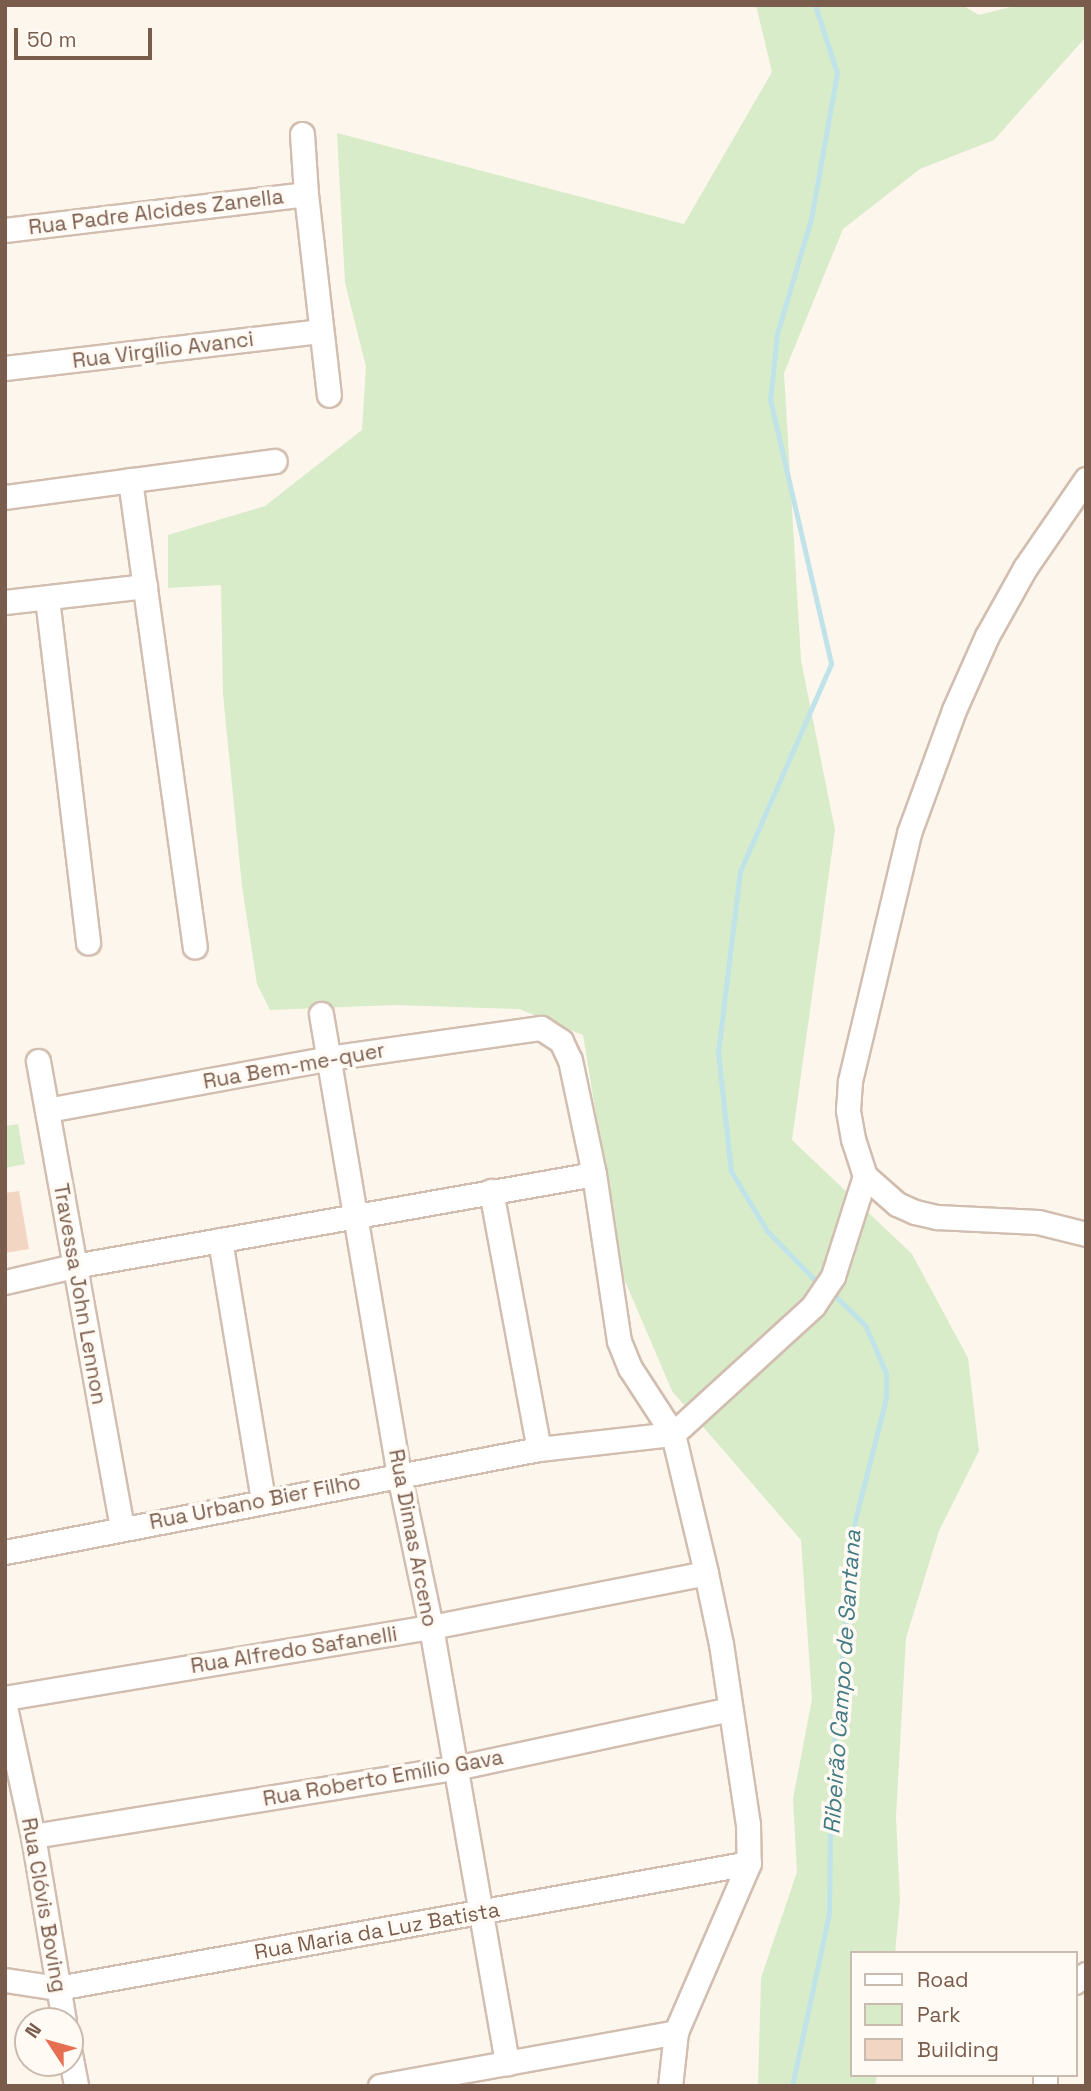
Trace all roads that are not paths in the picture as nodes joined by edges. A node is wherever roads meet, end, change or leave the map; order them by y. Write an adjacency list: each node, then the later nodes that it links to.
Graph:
1 (302, 134): 2 (street)
2 (306, 194): 3 (street, Rua Padre Alcides Zanella); 4 (street)
3 (5, 230)
4 (321, 331): 5 (street, Rua Virgílio Avanci); 6 (street)
5 (5, 369)
6 (329, 395)
7 (275, 461): 9 (street)
8 (1086, 479): 21 (street)
9 (130, 480): 10 (street); 11 (street)
10 (5, 497)
11 (145, 586): 12 (street); 15 (street)
12 (47, 598): 13 (street); 14 (street)
13 (5, 602)
14 (88, 943)
15 (195, 946)
16 (321, 1014): 17 (street, Rua Dimas Arceno)
17 (329, 1058): 19 (street, Rua Bem-me-quer); 20 (street, Rua Bem-me-quer); 23 (street, Rua Dimas Arceno)
18 (38, 1061): 19 (street, Travessa John Lennon)
19 (47, 1110): 26 (street, Travessa John Lennon)
20 (594, 1174): 22 (street); 28 (street)
21 (865, 1176): 24 (street); 28 (street)
22 (491, 1191): 23 (street); 29 (street)
23 (357, 1215): 25 (street); 30 (street, Rua Dimas Arceno)
24 (1086, 1234)
25 (220, 1240): 26 (street); 31 (street)
26 (74, 1266): 27 (street); 32 (street, Travessa John Lennon)
27 (5, 1282)
28 (673, 1434): 29 (street, Rua Urbano Bier Filho); 34 (street)
29 (539, 1449): 30 (street, Rua Urbano Bier Filho)
30 (399, 1475): 31 (street, Rua Urbano Bier Filho); 35 (street, Rua Dimas Arceno)
31 (263, 1500): 32 (street, Rua Urbano Bier Filho)
32 (122, 1528): 33 (street, Rua Urbano Bier Filho)
33 (5, 1552)
34 (706, 1573): 35 (street, Rua Alfredo Safanelli); 38 (street)
35 (431, 1627): 36 (street, Rua Alfredo Safanelli); 39 (street, Rua Dimas Arceno)
36 (5, 1698)
37 (5, 1707): 40 (street, Rua Clóvis Boving)
38 (730, 1709): 39 (street, Rua Roberto Emílio Gava); 41 (street)
39 (455, 1768): 40 (street, Rua Roberto Emílio Gava); 42 (street, Rua Dimas Arceno)
40 (33, 1836): 44 (street, Rua Clóvis Boving)
41 (749, 1863): 42 (street, Rua Maria da Luz Batista); 46 (street)
42 (481, 1913): 44 (street, Rua Maria da Luz Batista); 47 (street, Rua Dimas Arceno)
43 (5, 1980): 44 (street, Rua Maria da Luz Batista)
44 (58, 1988): 45 (street, Rua Clóvis Boving)
45 (61, 2007)
46 (676, 2032): 47 (street); 49 (street)
47 (507, 2063): 48 (street)
48 (380, 2086)
49 (670, 2086)

